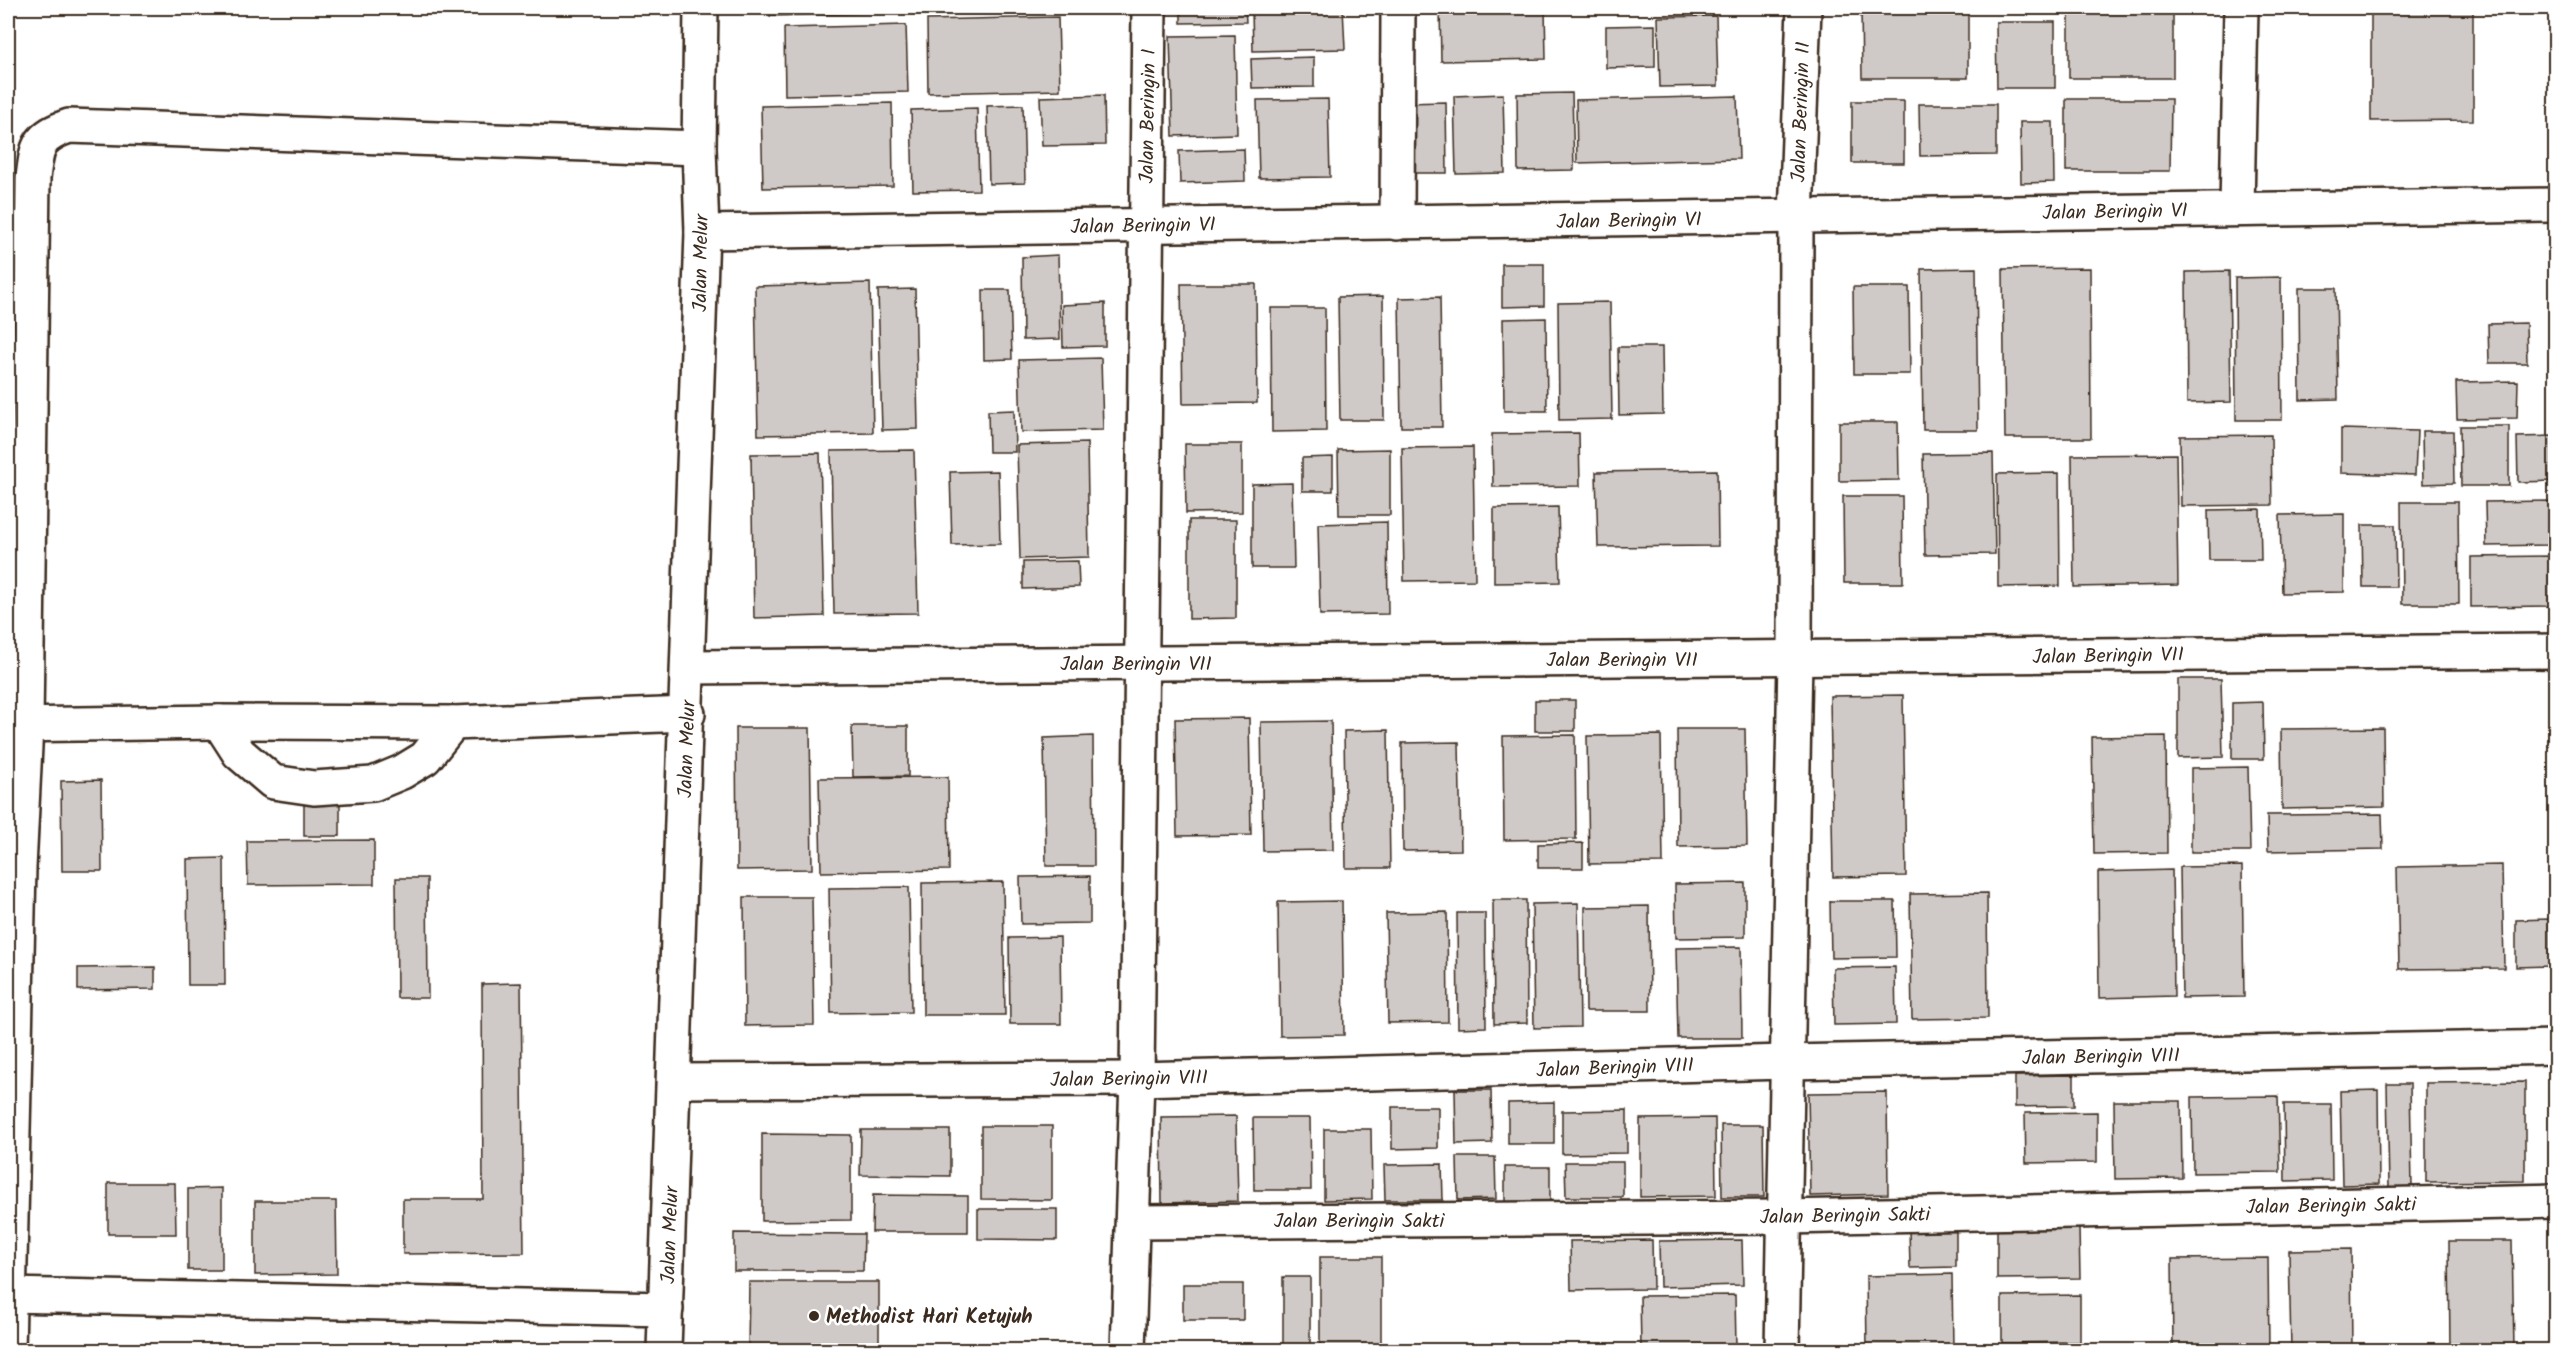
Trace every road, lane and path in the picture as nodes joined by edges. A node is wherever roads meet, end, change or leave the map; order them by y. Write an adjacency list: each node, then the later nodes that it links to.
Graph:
1 (701, 8): 6 (street, Jalan Melur)
2 (1149, 8): 11 (street, Jalan Beringin I)
3 (1398, 8): 10 (street)
4 (1804, 8): 9 (street, Jalan Beringin II)
5 (2241, 8): 8 (street)
6 (699, 148): 12 (street, Jalan Melur); 13 (street)
7 (2556, 205): 8 (street, Jalan Beringin VI)
8 (2237, 208): 9 (street, Jalan Beringin VI)
9 (1796, 217): 10 (street, Jalan Beringin VI); 15 (street, Jalan Beringin II)
10 (1397, 223): 11 (street, Jalan Beringin VI)
11 (1145, 224): 12 (street, Jalan Beringin VI); 16 (street, Jalan Beringin I)
12 (702, 232): 17 (street, Jalan Melur)
13 (19, 409): 21 (street)
14 (2556, 651): 15 (street, Jalan Beringin VII)
15 (1795, 658): 16 (street, Jalan Beringin VII); 24 (street, Jalan Beringin II)
16 (1142, 663): 17 (street, Jalan Beringin VII); 25 (street, Jalan Beringin I)
17 (689, 667): 18 (street, Jalan Melur)
18 (688, 714): 20 (street); 26 (street, Jalan Melur)
19 (219, 722): 20 (street); 20 (street); 21 (street)
20 (453, 723)
21 (17, 726): 22 (street)
22 (13, 868): 30 (street)
23 (2556, 1047): 24 (street, Jalan Beringin VIII)
24 (1787, 1062): 25 (street, Jalan Beringin VIII); 28 (street, Jalan Beringin II)
25 (1137, 1079): 26 (street, Jalan Beringin VIII); 29 (street, Jalan Beringin I)
26 (674, 1081): 31 (street, Jalan Melur)
27 (2556, 1201): 28 (street, Jalan Beringin Sakti)
28 (1785, 1216): 29 (street, Jalan Beringin Sakti); 35 (street, Jalan Beringin II)
29 (1134, 1222): 34 (street, Jalan Beringin I)
30 (9, 1296): 31 (street); 32 (street)
31 (666, 1309): 33 (street, Jalan Melur)
32 (8, 1350)
33 (664, 1350)
34 (1128, 1350)
35 (1782, 1350)

